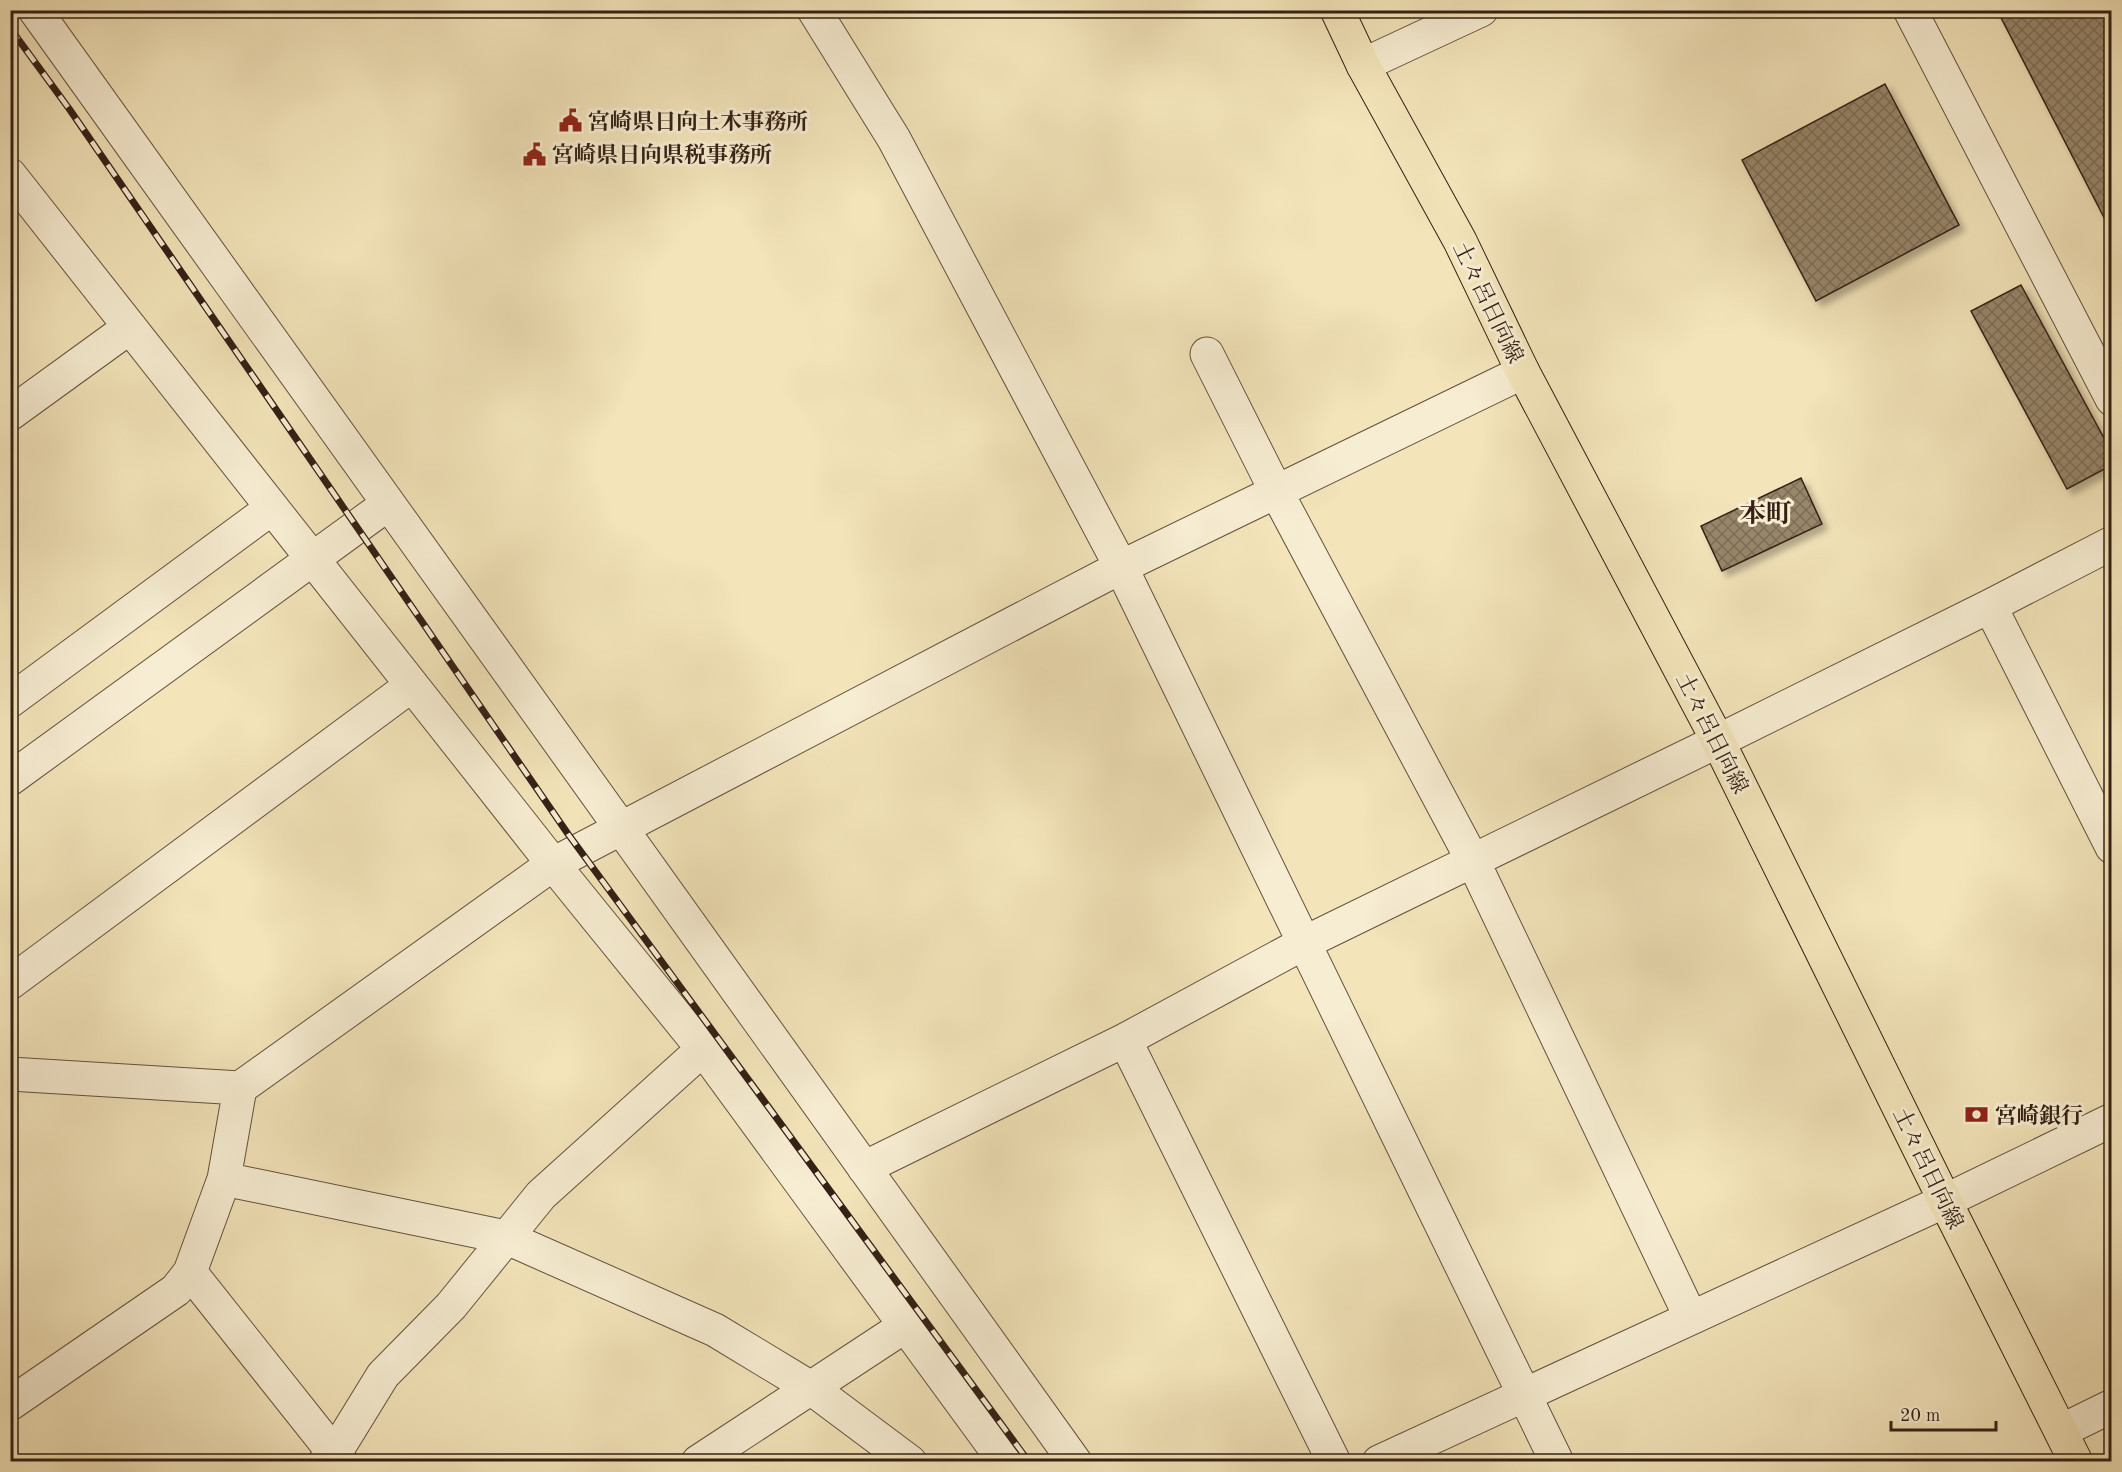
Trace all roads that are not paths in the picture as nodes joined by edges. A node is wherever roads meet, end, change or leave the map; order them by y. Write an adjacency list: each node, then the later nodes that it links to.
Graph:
1 (35, 10): 14 (street)
2 (814, 10): 18 (street)
3 (1337, 10): 6 (main road, 土々呂日向線)
4 (1481, 10): 6 (street)
5 (1910, 10): 11 (street)
6 (1363, 64): 10 (main road, 土々呂日向線)
7 (10, 175): 8 (street)
8 (130, 327): 12 (street); 15 (street)
9 (1207, 354): 13 (street)
10 (1523, 372): 13 (street); 22 (main road, 土々呂日向線)
11 (2112, 399)
12 (10, 414)
13 (1276, 490): 18 (street); 26 (street)
14 (388, 504): 17 (street); 24 (street)
15 (272, 508): 17 (street); 21 (street)
16 (2112, 543): 19 (street)
17 (312, 558): 20 (street); 23 (street)
18 (1121, 567): 24 (street); 28 (street)
19 (1990, 606): 22 (street); 25 (street)
20 (412, 685): 27 (street); 29 (street)
21 (10, 701)
22 (1718, 741): 26 (street); 37 (main road, 土々呂日向線)
23 (10, 779)
24 (620, 829): 27 (street); 35 (street)
25 (2112, 847)
26 (1473, 861): 28 (street); 40 (street)
27 (554, 864): 31 (street); 33 (street)
28 (1304, 943): 30 (street); 43 (street)
29 (10, 983)
30 (1125, 1040): 35 (street); 52 (street)
31 (703, 1049): 38 (street); 41 (street)
32 (10, 1074): 33 (street)
33 (240, 1088): 36 (street)
34 (2112, 1120): 37 (street)
35 (864, 1168): 51 (street)
36 (224, 1179): 38 (street); 39 (street)
37 (1945, 1201): 40 (street); 46 (main road, 土々呂日向線)
38 (505, 1237): 42 (street); 47 (street)
39 (190, 1272): 44 (street); 47 (street)
40 (1691, 1318): 43 (street)
41 (906, 1326): 42 (street); 50 (street)
42 (811, 1388): 48 (street); 49 (street)
43 (1526, 1394): 53 (street); 54 (street)
44 (10, 1404)
45 (2112, 1406): 46 (street)
46 (2061, 1431): 55 (main road, 土々呂日向線)
47 (334, 1459)
48 (698, 1461)
49 (910, 1461)
50 (1005, 1461)
51 (1075, 1461)
52 (1334, 1461)
53 (1379, 1461)
54 (1557, 1461)
55 (2076, 1461)

